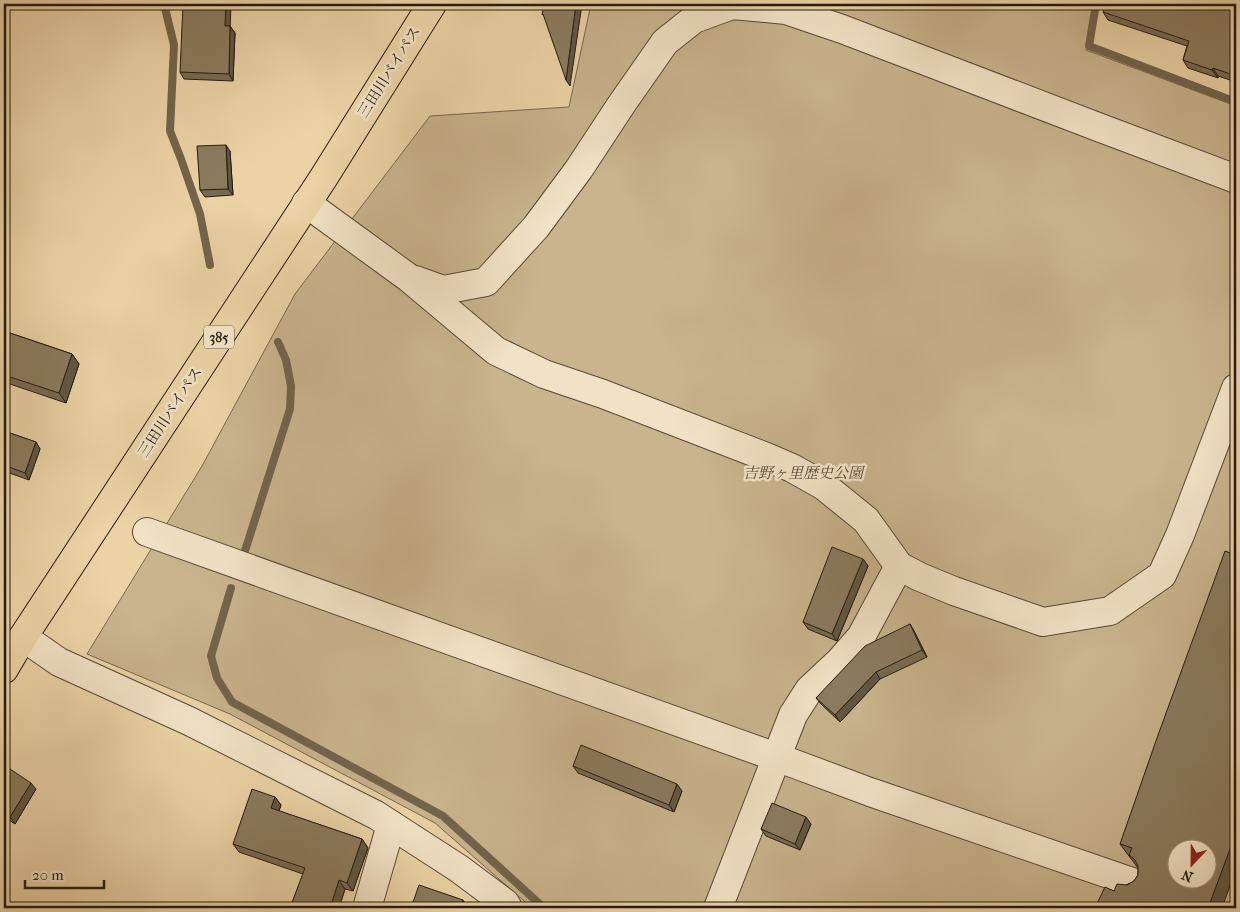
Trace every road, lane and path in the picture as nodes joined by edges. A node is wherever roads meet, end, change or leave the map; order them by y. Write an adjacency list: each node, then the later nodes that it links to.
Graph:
1 (432, 4): 3 (highway, 三田川バイパス / 385)
2 (1236, 179): 4 (street)
3 (306, 203): 4 (street); 8 (highway, 三田川バイパス / 385)
4 (409, 278): 7 (street)
5 (1236, 388): 7 (street)
6 (147, 532): 10 (street)
7 (899, 566): 10 (street)
8 (23, 637): 9 (highway, 三田川バイパス / 385); 11 (street)
9 (4, 669)
10 (776, 757): 12 (street); 15 (street)
11 (391, 824): 13 (street); 14 (street)
12 (1132, 882)
13 (367, 908)
14 (508, 908)
15 (718, 908)

